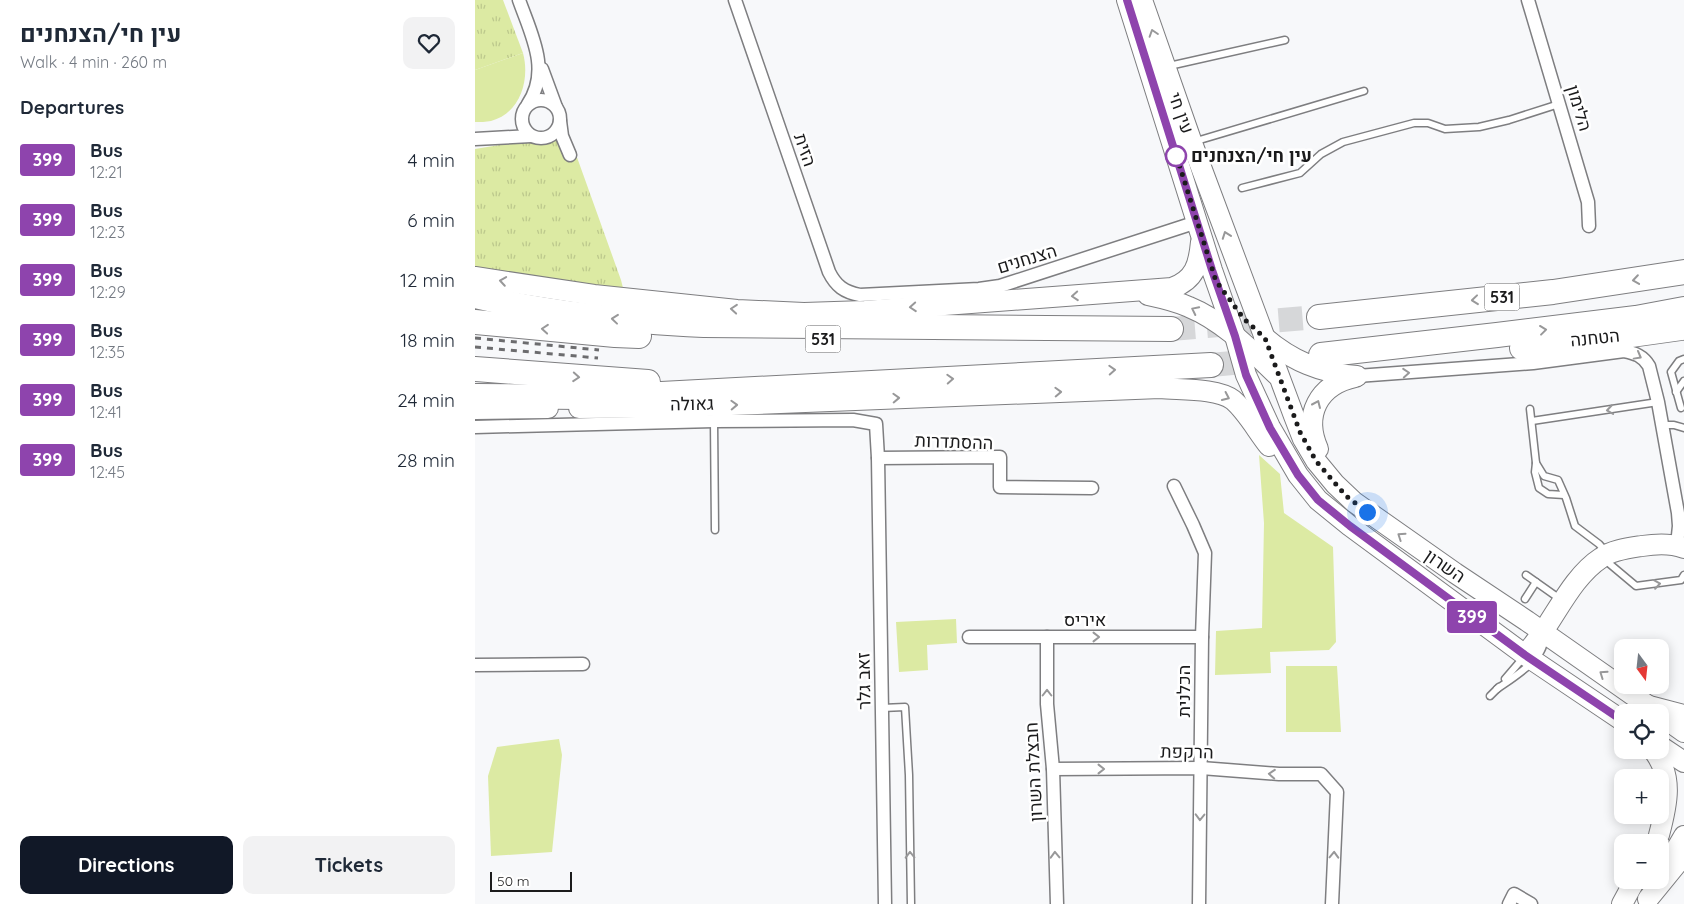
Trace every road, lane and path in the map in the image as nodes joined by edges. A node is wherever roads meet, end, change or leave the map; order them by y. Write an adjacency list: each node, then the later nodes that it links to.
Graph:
1 (519, 0): 7 (street)
2 (735, 0): 27 (street, הזית)
3 (1127, 0): 20 (main road, עין חי)
4 (1142, 0): 8 (main road, עין חי, one-way to 4)
5 (1528, 0): 10 (street, הלימון)
6 (1285, 40): 8 (lane)
7 (539, 60): 11 (street); 12 (street)
8 (1165, 67): 17 (main road, עין חי)
9 (1364, 91): 17 (lane)
10 (1559, 104): 18 (lane); 19 (street, הלימון)
11 (555, 107): 12 (street); 13 (street)
12 (525, 109): 14 (street); 15 (street)
13 (560, 120): 15 (street); 15 (street)
14 (493, 137): 15 (street); 16 (street)
15 (536, 137)
16 (475, 139)
17 (1192, 143): 24 (main road, עין חי, one-way to 17)
18 (1242, 188)
19 (1589, 226)
20 (1200, 230): 23 (main road, עין חי); 25 (main road); 27 (street, הצנחנים)
21 (1684, 272): 28 (highway, 531, one-way to 28)
22 (475, 277): 25 (main road, one-way to 22)
23 (1216, 281): 30 (main road); 32 (main road, עין חי)
24 (1246, 288): 30 (main road); 33 (main road, עין חי)
25 (1124, 292): 32 (main road, one-way to 25)
26 (475, 296): 31 (highway, 531)
27 (860, 296)
28 (1319, 317)
29 (1682, 318): 34 (highway, 531, one-way to 29)
30 (1244, 319): 32 (main road); 33 (main road)
31 (475, 322)
32 (1235, 336): 39 (main road); 42 (main road); 56 (main road, השרון)
33 (1265, 338): 38 (main road); 39 (main road, השרון)
34 (1321, 355)
35 (1684, 359): 43 (lane)
36 (1211, 365): 41 (highway, one-way to 36)
37 (475, 368): 41 (highway, one-way to 41)
38 (1357, 376): 45 (street, הטחנה, one-way to 45); 60 (main road, one-way to 38)
39 (1281, 379): 60 (main road, השרון)
40 (1684, 381): 43 (lane)
41 (831, 385): 44 (highway)
42 (1161, 388): 47 (main road, one-way to 42); 56 (main road, one-way to 56)
43 (1676, 392): 46 (lane)
44 (475, 396)
45 (1658, 402): 50 (lane, one-way to 50); 51 (street, הטחנה)
46 (1681, 408)
47 (475, 409)
48 (1530, 409): 50 (lane)
49 (713, 421): 52 (street, גאולה); 54 (street, גאולה); 62 (lane)
50 (1532, 421): 55 (lane)
51 (1662, 425): 53 (lane); 61 (street, הטחנה)
52 (475, 427)
53 (1684, 428)
54 (878, 458): 58 (street, ההסתדרות); 80 (street, זאב גלר)
55 (1536, 463): 59 (lane); 59 (lane)
56 (1298, 475): 74 (main road, השרון)
57 (1174, 486): 73 (street, הכלנית)
58 (1092, 488)
59 (1565, 495): 64 (lane)
60 (1346, 496): 70 (main road, השרון, one-way to 60)
61 (1680, 501): 63 (street, הטחנה)
62 (715, 530)
63 (1680, 547): 64 (main road)
64 (1605, 556): 66 (lane, one-way to 66); 69 (main road)
65 (1526, 575): 67 (lane)
66 (1684, 575)
67 (1536, 582): 68 (lane); 69 (lane)
68 (1525, 599)
69 (1563, 601): 70 (main road)
70 (1543, 632): 74 (main road); 79 (main road, השרון, one-way to 70)
71 (969, 637): 72 (street, איריס)
72 (1047, 637): 73 (street, איריס, one-way to 73); 90 (street, חבצלת השרון, one-way to 72)
73 (1202, 637): 89 (street, הכלנית)
74 (1529, 658): 77 (lane); 77 (lane); 82 (main road, השרון)
75 (583, 664): 76 (street)
76 (475, 665)
77 (1497, 689): 78 (lane)
78 (1490, 696)
79 (1645, 704)
80 (882, 708): 101 (street, זאב גלר); 102 (lane, one-way to 80)
81 (1669, 713): 83 (main road)
82 (1614, 715)
83 (1684, 715)
84 (1669, 721): 85 (main road, השרון)
85 (1684, 732)
86 (1669, 752): 88 (main road)
87 (1659, 759): 92 (main road)
88 (1684, 762)
89 (1201, 768): 90 (street, הרקפת, one-way to 89); 104 (street, הכלנית, one-way to 104); 105 (street, הרקפת, one-way to 89)
90 (1053, 769): 103 (street, חבצלת השרון, one-way to 90)
91 (1684, 790): 93 (main road)
92 (1658, 834)
93 (1660, 834)
94 (1684, 836): 96 (main road)
95 (1684, 855): 100 (main road)
96 (1669, 862)
97 (1630, 889): 107 (main road)
98 (1653, 889): 100 (main road)
99 (1514, 895): 106 (street)
100 (1646, 902)
101 (885, 904)
102 (911, 904)
103 (1057, 904)
104 (1199, 904)
105 (1332, 904)
106 (1531, 904)
107 (1622, 904)

